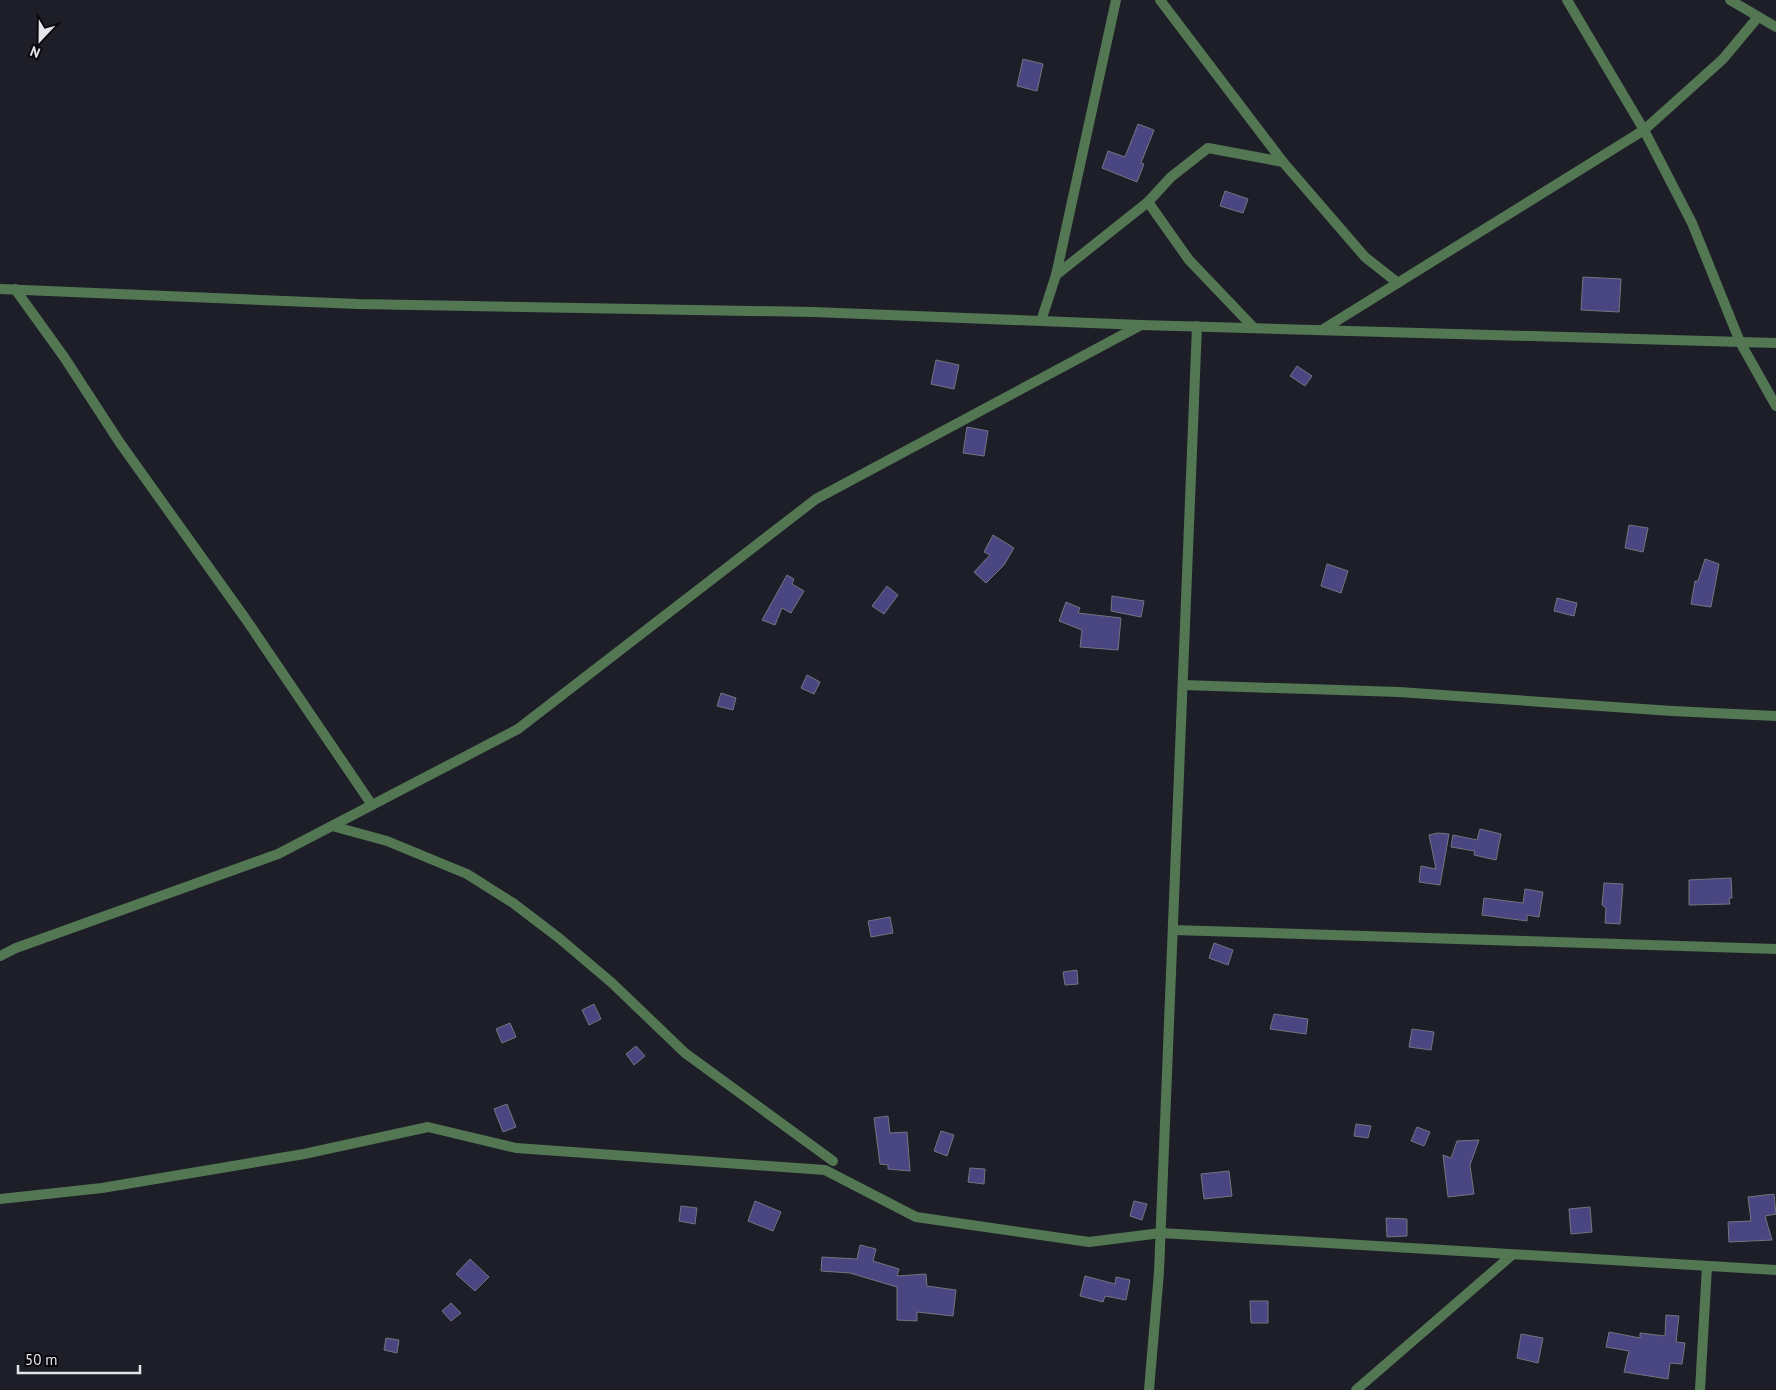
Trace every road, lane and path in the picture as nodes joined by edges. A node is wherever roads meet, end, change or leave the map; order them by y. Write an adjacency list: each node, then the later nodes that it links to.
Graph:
1 (1116, 0): 10 (street)
2 (1160, 0): 8 (street)
3 (1567, 0): 7 (street)
4 (1730, 0): 5 (street)
5 (1758, 17): 6 (street); 7 (street)
6 (1776, 27)
7 (1644, 130): 11 (street); 19 (street)
8 (1283, 162): 9 (street); 11 (street)
9 (1148, 202): 10 (street); 17 (street)
10 (1056, 275): 14 (street)
11 (1398, 283): 18 (street)
12 (0, 289): 13 (street)
13 (15, 289): 14 (street); 24 (street)
14 (1041, 321): 15 (street)
15 (1140, 325): 16 (street); 24 (street)
16 (1197, 326): 17 (street); 22 (street)
17 (1254, 328): 18 (street)
18 (1322, 330): 19 (street)
19 (1740, 342): 20 (street); 21 (street)
20 (1776, 343)
21 (1776, 406)
22 (1183, 685): 23 (street); 26 (street)
23 (1776, 716)
24 (372, 805): 25 (street)
25 (332, 826): 28 (street); 29 (street)
26 (1173, 930): 27 (street); 31 (street)
27 (1776, 950)
28 (0, 956)
29 (833, 1161)
30 (0, 1199): 31 (street)
31 (1161, 1233): 32 (street); 35 (street)
32 (1512, 1255): 33 (street); 36 (street)
33 (1707, 1266): 34 (street); 37 (street)
34 (1776, 1270)
35 (1149, 1390)
36 (1356, 1390)
37 (1700, 1390)

